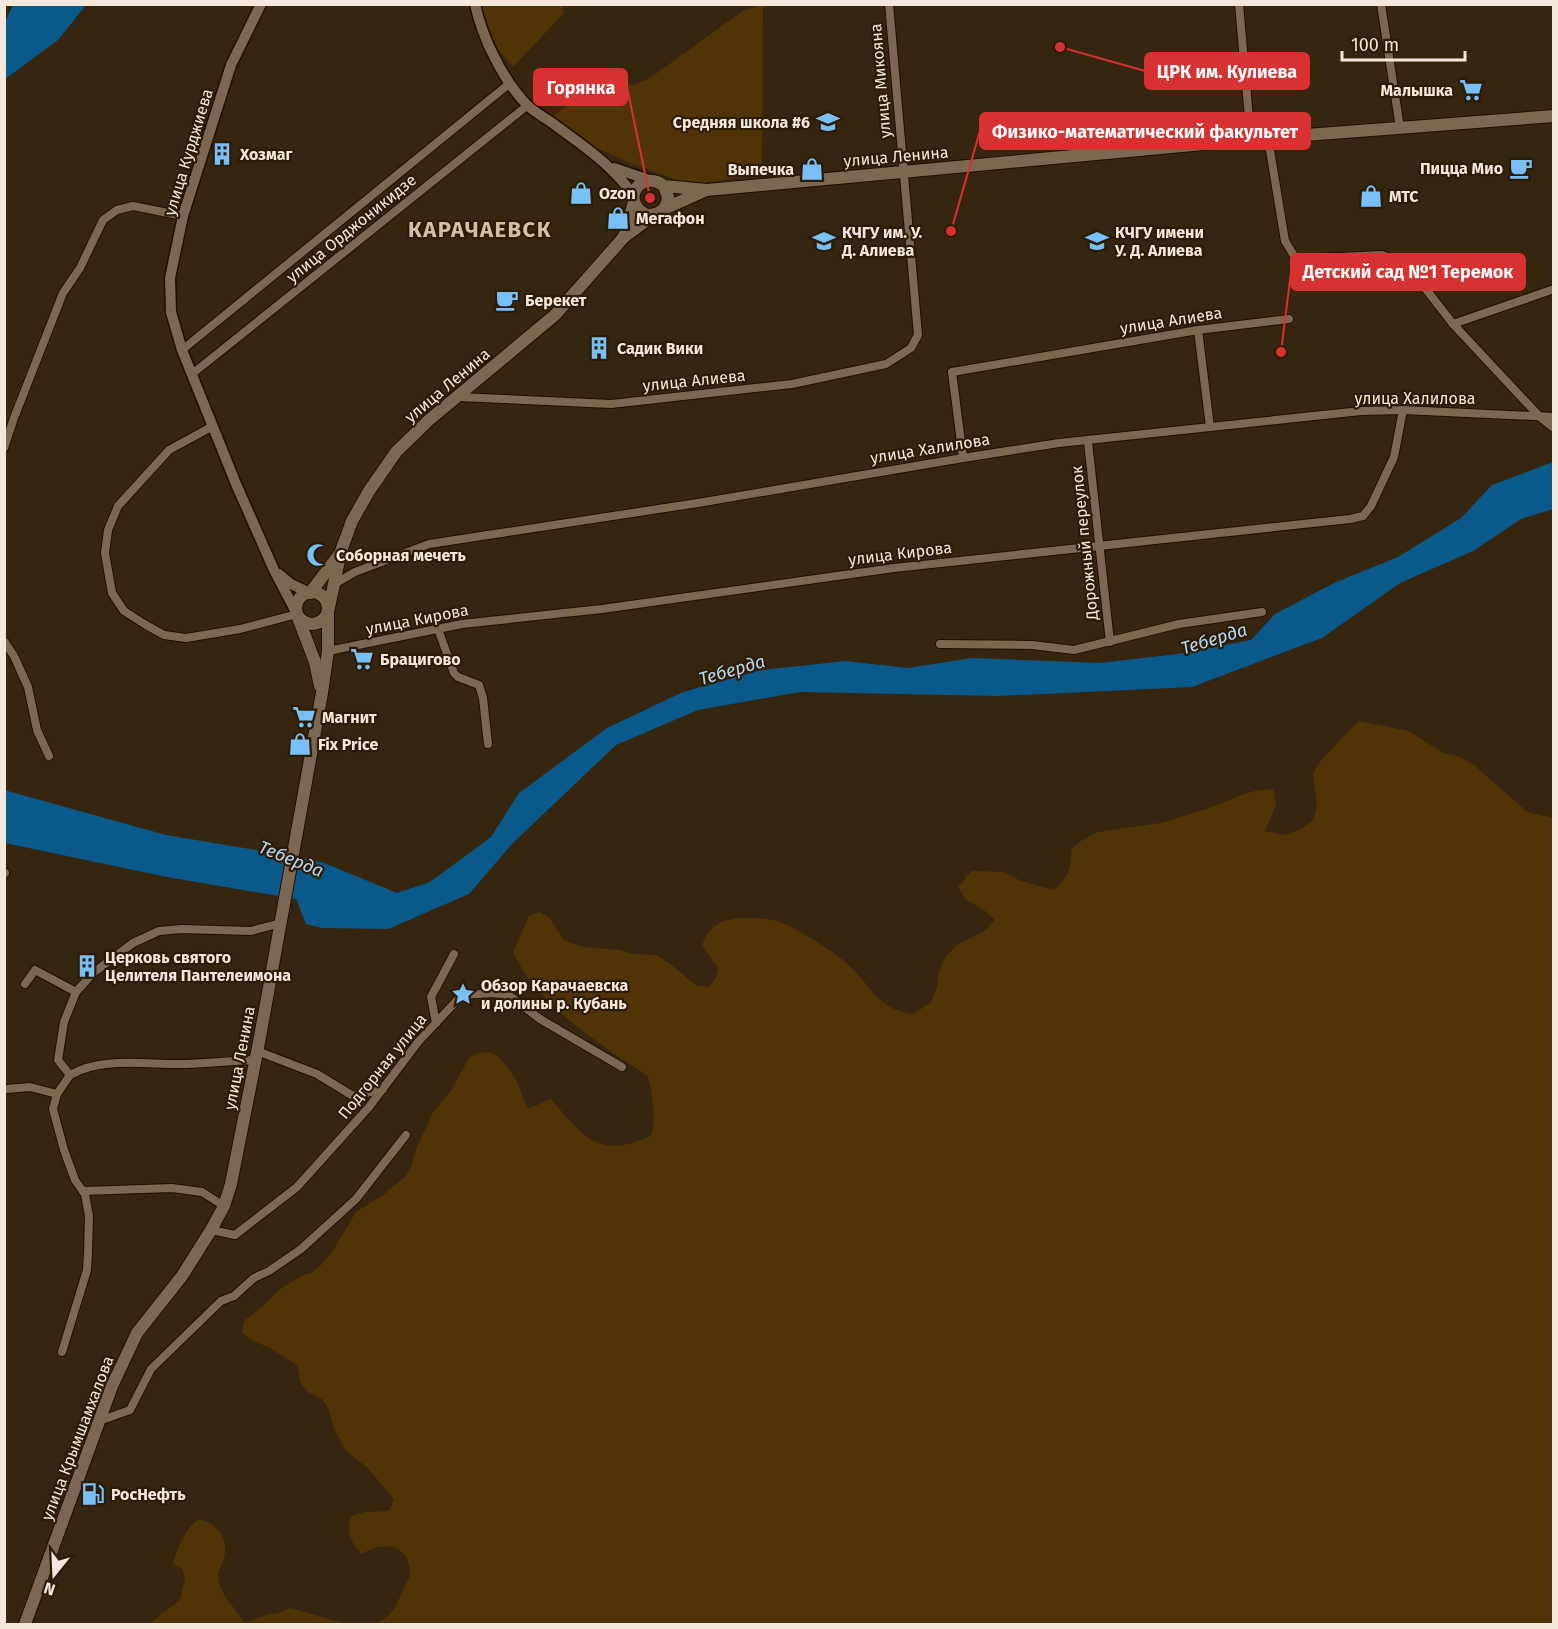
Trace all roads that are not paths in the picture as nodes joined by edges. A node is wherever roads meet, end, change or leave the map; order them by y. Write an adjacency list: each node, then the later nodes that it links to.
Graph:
1 (261, 4): 19 (street, улица Курджиева)
2 (476, 4): 6 (street)
3 (889, 4): 13 (street, улица Микояна)
4 (1239, 4): 11 (street)
5 (1382, 4): 9 (street)
6 (510, 83): 7 (street); 26 (street, улица Орджоникидзе)
7 (528, 105): 12 (street); 27 (street, улица Орджоникидзе)
8 (1554, 116): 9 (main road, улица Ленина)
9 (1400, 128): 10 (main road, улица Ленина)
10 (1268, 138): 11 (main road, улица Ленина); 23 (street)
11 (1251, 141): 13 (main road, улица Ленина)
12 (608, 165): 14 (street); 17 (street)
13 (903, 172): 16 (main road, улица Ленина); 25 (street, улица Микояна)
14 (649, 180): 15 (main road); 17 (main road)
15 (664, 186): 16 (main road, улица Ленина); 18 (main road)
16 (707, 190): 18 (main road, улица Ленина)
17 (634, 198): 18 (main road); 20 (main road, улица Ленина)
18 (659, 212): 20 (main road, улица Ленина)
19 (183, 216): 26 (street, улица Курджиева); 36 (street)
20 (624, 237): 28 (main road, улица Ленина)
21 (1554, 290): 23 (street)
22 (1289, 319): 24 (street, улица Алиева)
23 (1453, 324): 30 (street)
24 (1198, 330): 33 (street); 37 (street, улица Алиева)
25 (918, 335): 28 (street, улица Алиева)
26 (182, 350): 27 (street)
27 (192, 375): 32 (street)
28 (459, 397): 39 (main road, улица Ленина)
29 (1403, 410): 30 (street, улица Халилова); 33 (street, улица Халилова); 38 (street, улица Кирова)
30 (1540, 417): 31 (street, улица Халилова); 34 (street)
31 (1554, 417)
32 (213, 426): 40 (street); 45 (street)
33 (1210, 427): 35 (street, улица Халилова)
34 (1554, 428)
35 (1088, 442): 37 (street, улица Халилова); 38 (street, Дорожный переулок)
36 (4, 448)
37 (963, 458): 41 (street, улица Халилова)
38 (1099, 545): 46 (street, улица Кирова); 48 (street, Дорожный переулок)
39 (341, 551): 41 (main road, улица Ленина); 42 (main road, улица Ленина)
40 (274, 570): 42 (street); 45 (street)
41 (336, 583): 43 (main road, улица Ленина)
42 (310, 593): 43 (main road); 45 (main road)
43 (328, 612): 45 (main road); 50 (main road, улица Ленина)
44 (1262, 612): 48 (street)
45 (297, 614): 51 (main road, улица Ленина)
46 (438, 629): 50 (street, улица Кирова); 52 (street)
47 (4, 641): 53 (street)
48 (1110, 642): 49 (street)
49 (940, 644)
50 (328, 651): 51 (main road, улица Ленина)
51 (322, 693): 54 (main road, улица Ленина)
52 (488, 744)
53 (49, 756)
54 (281, 923): 57 (street); 59 (main road, улица Ленина)
55 (454, 954): 58 (street)
56 (25, 984): 57 (street)
57 (76, 992): 61 (street)
58 (436, 1023): 60 (street, Подгорная улица); 62 (street, Подгорная улица)
59 (256, 1055): 61 (street); 62 (street); 67 (main road, улица Ленина)
60 (622, 1067)
61 (70, 1075): 64 (street)
62 (383, 1089): 68 (street, Подгорная улица)
63 (4, 1090): 64 (street)
64 (57, 1094): 66 (street)
65 (406, 1135): 71 (street)
66 (83, 1191): 67 (street); 70 (street)
67 (224, 1206): 68 (main road, улица Ленина)
68 (211, 1230): 69 (main road, улица Ленина)
69 (137, 1333): 71 (main road, улица Крымшамхалова)
70 (62, 1352)
71 (99, 1421): 72 (main road, улица Крымшамхалова)
72 (25, 1624)

